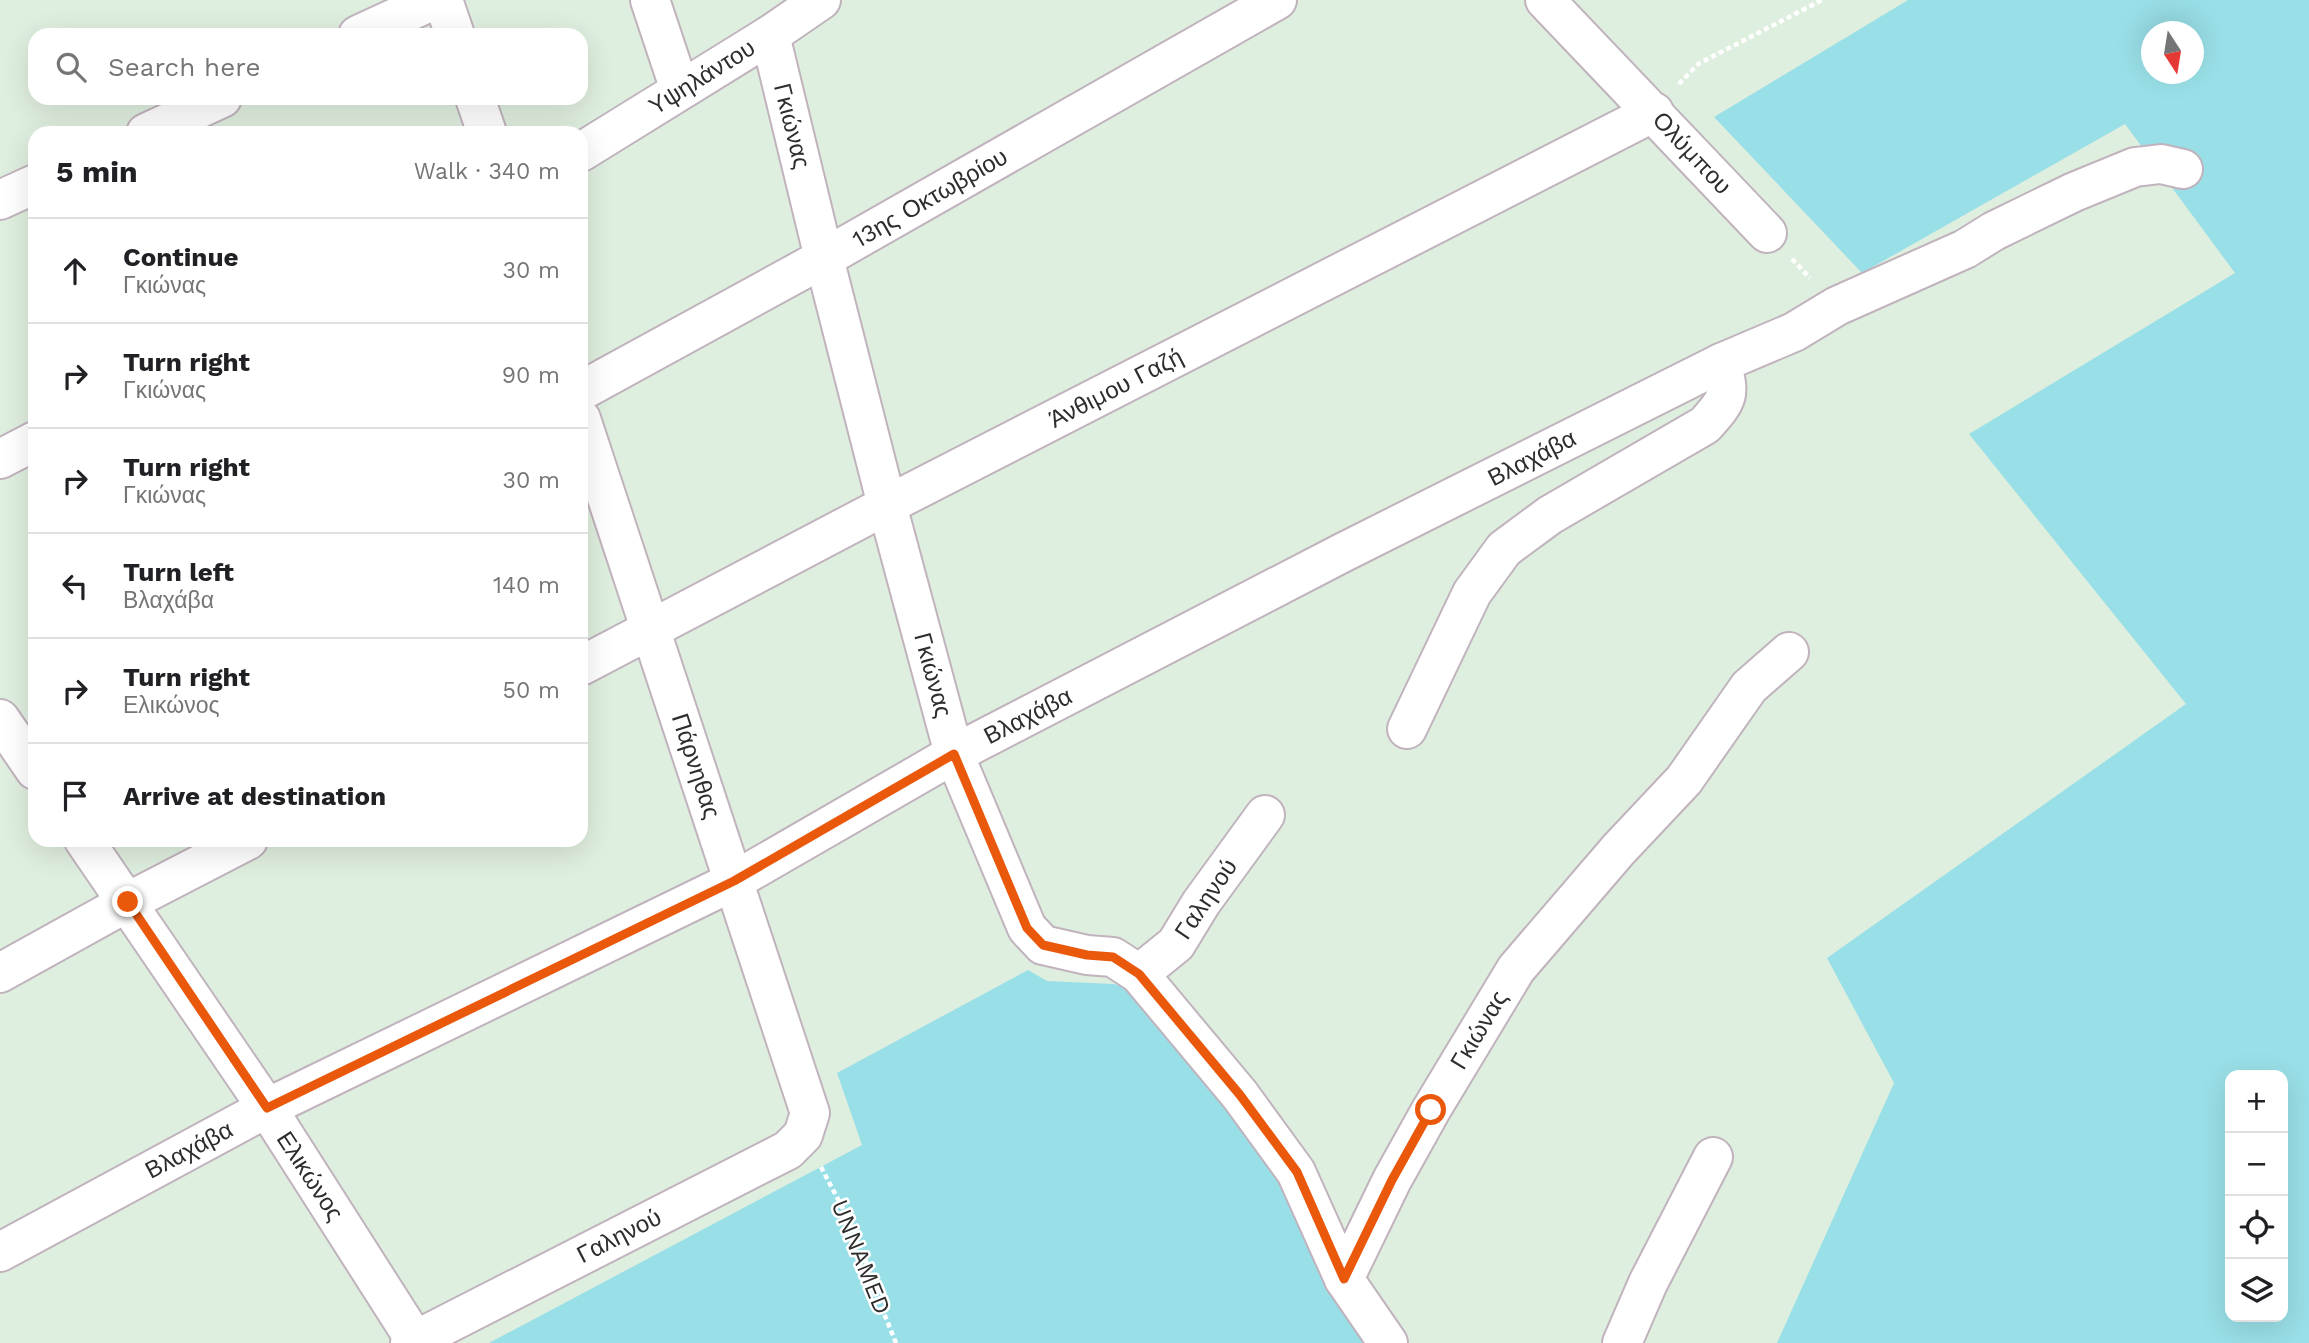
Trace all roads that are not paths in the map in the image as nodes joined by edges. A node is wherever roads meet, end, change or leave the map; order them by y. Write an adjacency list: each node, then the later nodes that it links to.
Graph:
1 (433, 0): 7 (street)
2 (443, 0): 8 (street)
3 (650, 0): 10 (street)
4 (821, 0): 9 (street, Υψηλάντου)
5 (1277, 0): 21 (street, 13ης Οκτωβρίου)
6 (1545, 0): 13 (street, Ολύμπου)
7 (373, 28)
8 (453, 28)
9 (770, 35): 10 (street, Υψηλάντου); 21 (street, Γκιώνας)
10 (680, 90): 16 (street, Υψηλάντου)
11 (207, 105): 14 (street)
12 (477, 105): 15 (street)
13 (1654, 112): 20 (street, Ολύμπου); 27 (street, Άνθιμου Γαζή)
14 (161, 126)
15 (485, 126)
16 (588, 148)
17 (2183, 169): 22 (street, Βλαχάβα)
18 (28, 187): 19 (street)
19 (0, 200)
20 (1767, 233)
21 (824, 258): 23 (street, 13ης Οκτωβρίου); 27 (street, Γκιώνας)
22 (1721, 363): 32 (street); 33 (street, Βλαχάβα)
23 (588, 387)
24 (588, 440): 28 (street, Πάρνηθας)
25 (28, 445): 26 (street)
26 (0, 459)
27 (887, 505): 28 (street, Άνθιμου Γαζή); 33 (street, Γκιώνας)
28 (650, 630): 30 (street, Άνθιμου Γαζή); 38 (street, Πάρνηθας)
29 (1789, 652): 46 (street, Γκιώνας)
30 (588, 662)
31 (11, 724): 34 (street)
32 (1407, 730)
33 (954, 754): 38 (street, Βλαχάβα); 41 (street, Γκιώνας)
34 (28, 757)
35 (1265, 815): 41 (street, Γαληνού)
36 (89, 847): 39 (street, Ελικώνος)
37 (234, 847): 39 (street)
38 (734, 881): 42 (street, Βλαχάβα); 43 (street, Πάρνηθας)
39 (128, 902): 40 (street); 42 (street, Ελικώνος)
40 (0, 973)
41 (1139, 974): 46 (street, Γκιώνας)
42 (267, 1108): 45 (street, Βλαχάβα); 47 (street, Ελικώνος)
43 (806, 1124): 47 (street, Γαληνού)
44 (1713, 1157): 49 (street)
45 (0, 1252)
46 (1344, 1279): 48 (street)
47 (413, 1342)
48 (1388, 1343)
49 (1622, 1343)

